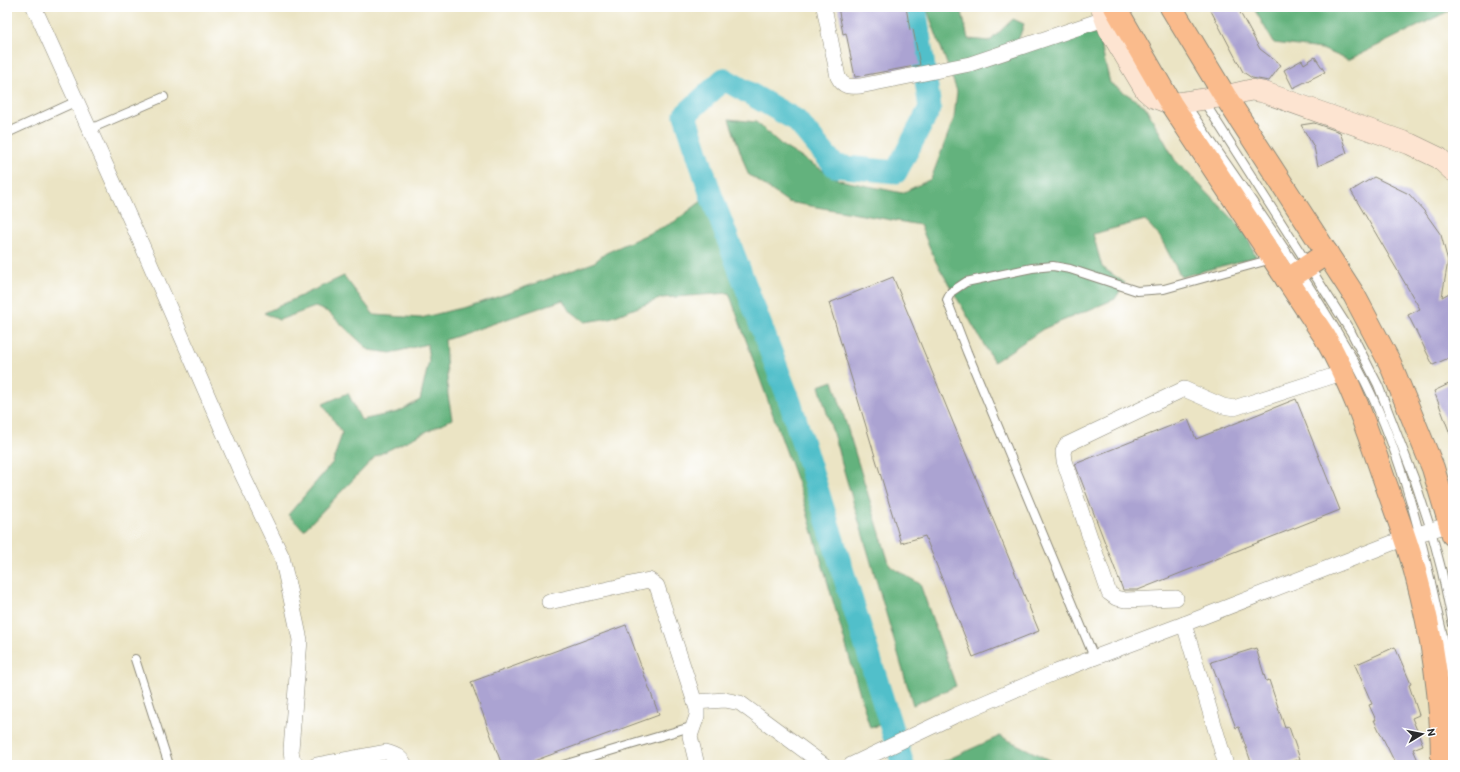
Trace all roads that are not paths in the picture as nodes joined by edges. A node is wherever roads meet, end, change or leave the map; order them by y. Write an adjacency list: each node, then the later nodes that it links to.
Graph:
1 (34, 7): 8 (street)
2 (824, 7): 5 (street)
3 (1171, 7): 6 (highway)
4 (1181, 7): 6 (street)
5 (1110, 12): 9 (highway)
6 (1230, 95): 9 (street); 12 (street); 13 (highway)
7 (164, 97): 10 (lane)
8 (77, 101): 10 (street); 11 (lane)
9 (1186, 102): 14 (highway); 15 (lane); 15 (lane)
10 (90, 129): 29 (street)
11 (7, 133)
12 (1453, 171)
13 (1327, 253): 15 (highway); 17 (highway)
14 (1273, 258): 15 (highway); 22 (lane)
15 (1298, 272): 16 (highway); 17 (lane); 17 (lane)
16 (1344, 372): 17 (highway); 18 (street)
17 (1432, 532): 20 (street); 21 (lane); 24 (lane); 36 (highway)
18 (1176, 598)
19 (549, 602): 25 (street)
20 (1184, 624): 22 (street); 35 (street)
21 (1453, 625)
22 (1094, 657): 27 (street)
23 (135, 659): 28 (lane)
24 (1453, 690)
25 (695, 702): 26 (street); 34 (street)
26 (694, 726): 32 (lane); 33 (street)
27 (855, 763)
28 (169, 765)
29 (296, 765)
30 (316, 765): 31 (street)
31 (405, 765)
32 (563, 765)
33 (697, 765)
34 (824, 765)
35 (1226, 765)
36 (1442, 765)

